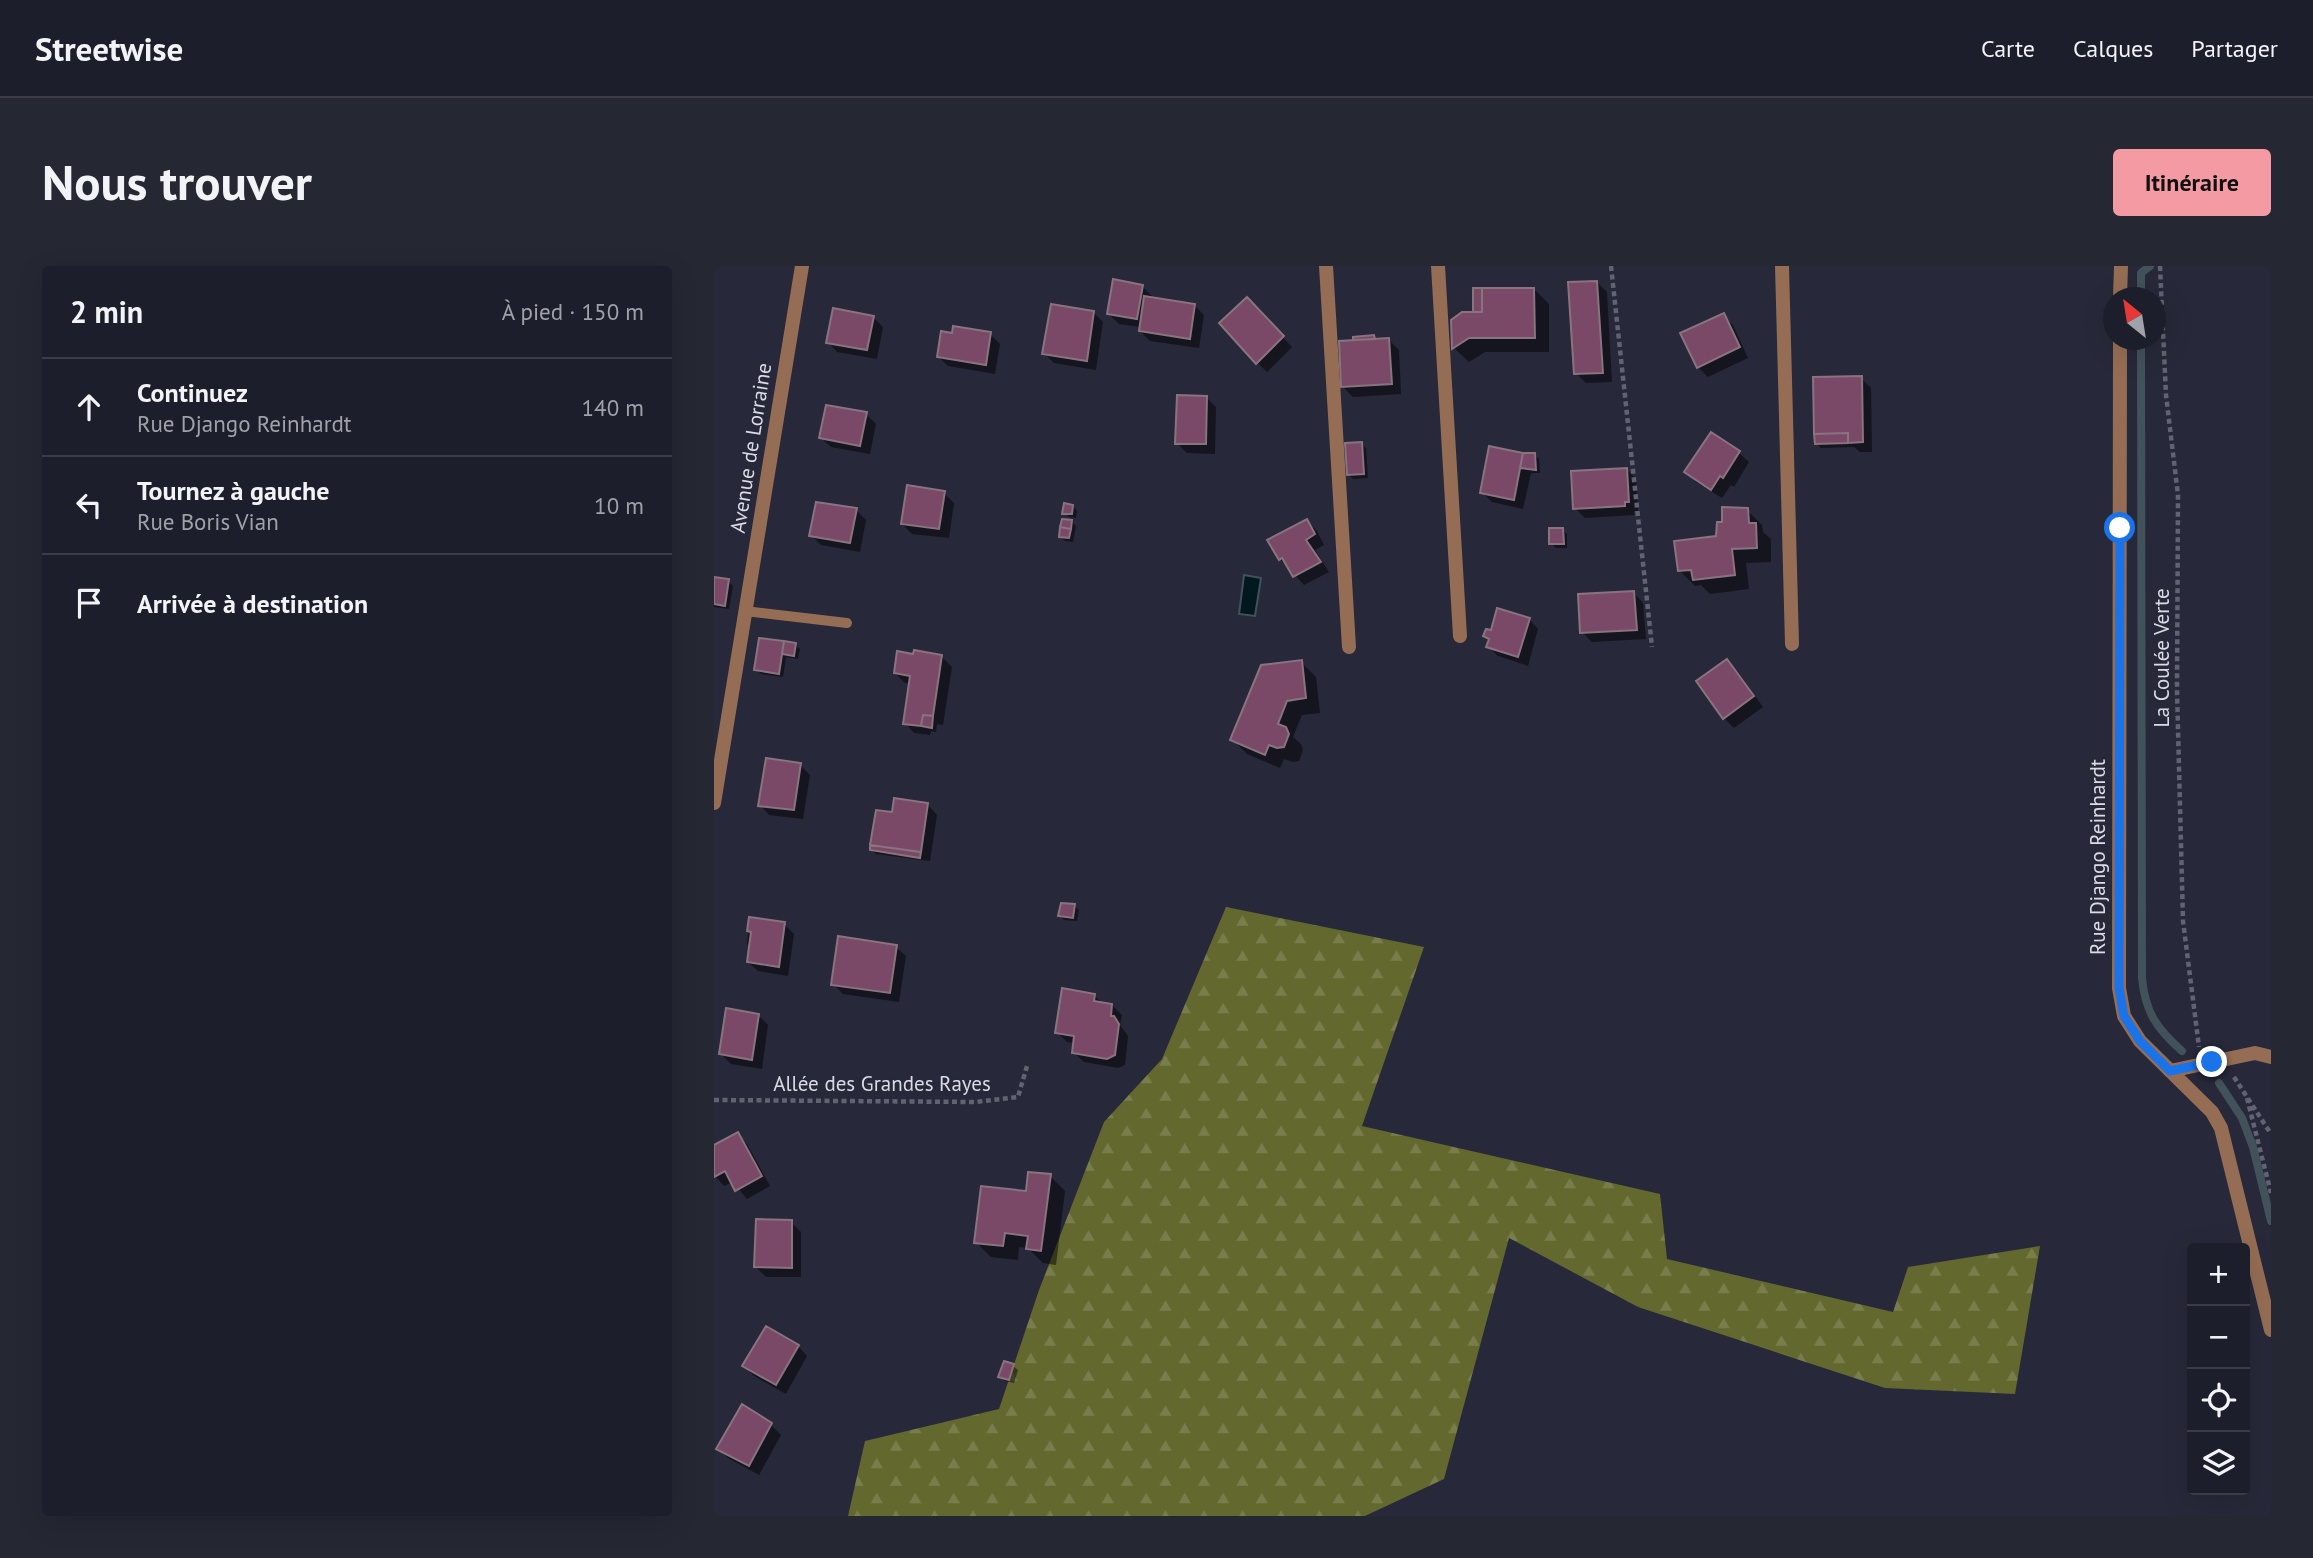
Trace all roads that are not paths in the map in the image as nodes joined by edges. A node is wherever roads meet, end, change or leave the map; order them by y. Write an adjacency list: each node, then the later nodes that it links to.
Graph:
1 (802, 266): 8 (street, Avenue de Lorraine)
2 (1326, 266): 12 (street)
3 (1438, 266): 10 (street)
4 (1782, 266): 11 (street)
5 (2120, 266): 6 (street)
6 (2120, 287)
7 (2120, 350): 15 (street, Rue Django Reinhardt)
8 (745, 611): 9 (lane); 13 (street, Avenue de Lorraine)
9 (847, 623)
10 (1460, 636)
11 (1792, 644)
12 (1349, 648)
13 (714, 803)
14 (2271, 1057): 15 (street)
15 (2170, 1071): 16 (street, Rue Django Reinhardt)
16 (2271, 1330)

